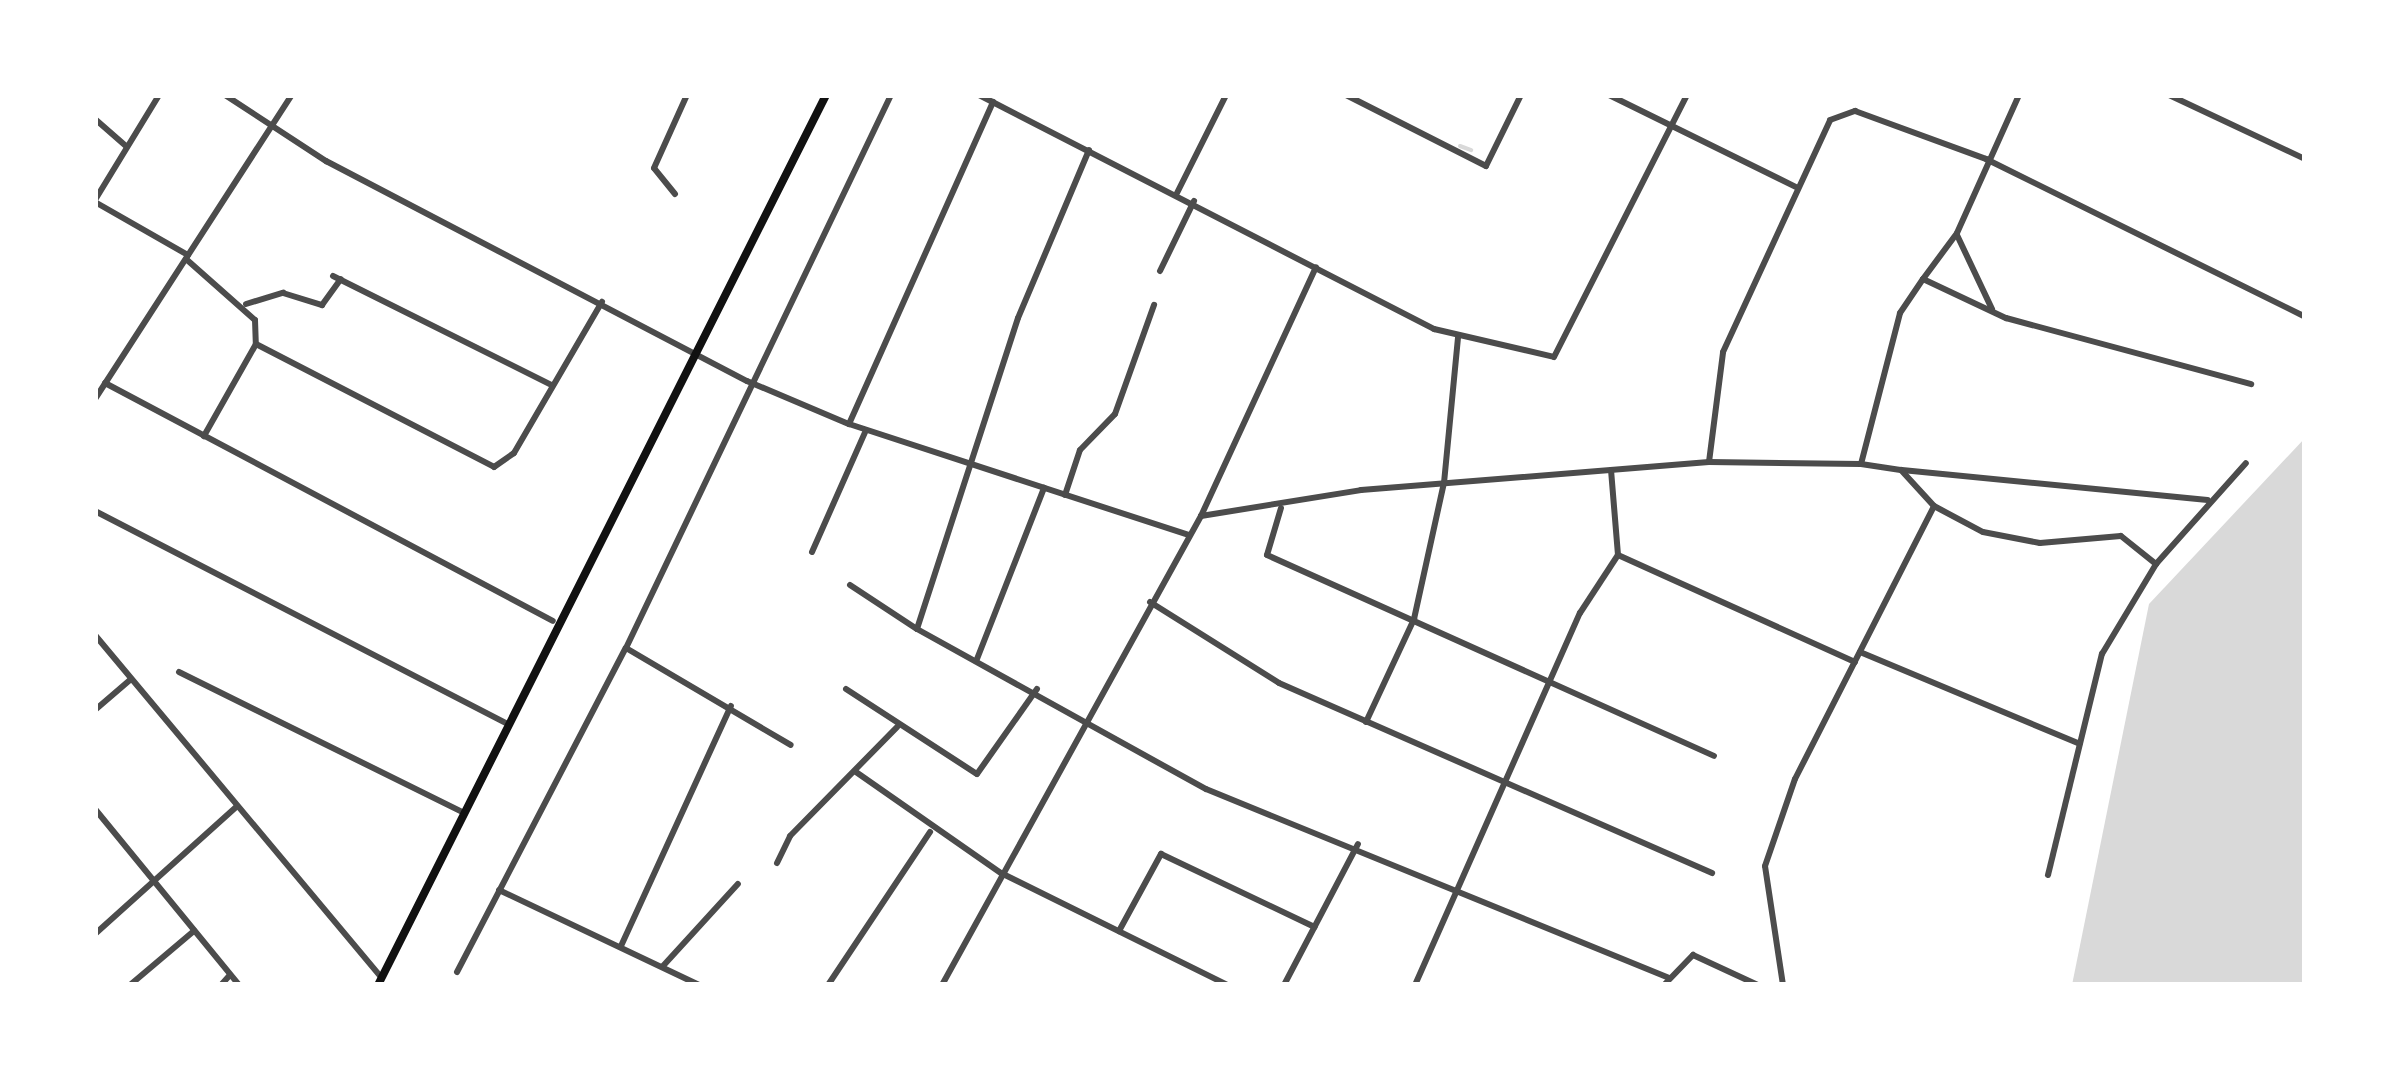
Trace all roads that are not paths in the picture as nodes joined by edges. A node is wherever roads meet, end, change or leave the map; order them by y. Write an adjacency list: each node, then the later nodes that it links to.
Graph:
1 (160, 95): 19 (street)
2 (225, 95): 17 (street)
3 (292, 95): 17 (street)
4 (687, 95): 25 (street)
5 (826, 95): 40 (main road)
6 (891, 95): 41 (street)
7 (978, 95): 15 (street)
8 (1226, 95): 24 (street)
9 (1346, 95): 10 (street)
10 (1522, 95)
11 (1608, 95): 18 (street)
12 (1686, 95): 18 (street)
13 (2019, 95): 21 (street)
14 (2168, 95): 22 (street)
15 (994, 102): 20 (street); 46 (street)
16 (95, 120): 19 (street)
17 (268, 128): 29 (street); 33 (street)
18 (1670, 128): 23 (street); 38 (street)
19 (126, 146): 26 (street)
20 (1090, 150): 24 (street); 51 (street)
21 (1986, 159): 23 (street); 28 (street); 37 (street)
22 (2305, 159)
23 (1796, 187): 49 (street)
24 (1178, 193): 27 (street)
25 (675, 194)
26 (95, 201): 29 (street)
27 (1194, 201): 30 (street); 31 (street)
28 (1957, 234): 32 (street); 36 (street)
29 (187, 257): 34 (street); 42 (street)
30 (1316, 267): 38 (street); 62 (street)
31 (1160, 272)
32 (1924, 279): 36 (street); 52 (street)
33 (602, 302): 40 (street); 44 (street)
34 (246, 304): 39 (street); 44 (street)
35 (1154, 305): 57 (street)
36 (1993, 311): 43 (street)
37 (2305, 316)
38 (1458, 338): 55 (street)
39 (256, 344): 44 (street); 48 (street)
40 (691, 348): 41 (street); 70 (main road)
41 (747, 380): 46 (street); 73 (street)
42 (104, 383): 45 (street); 48 (street)
43 (2251, 384)
44 (552, 385)
45 (95, 399)
46 (850, 424): 47 (street)
47 (866, 430): 51 (street); 64 (street)
48 (204, 436): 70 (street)
49 (1708, 462): 52 (street); 53 (street)
50 (2246, 463): 58 (street)
51 (970, 464): 56 (street); 71 (street)
52 (1860, 464): 54 (street)
53 (1611, 470): 55 (street); 65 (street)
54 (1901, 470): 58 (street); 59 (street)
55 (1444, 483): 60 (street); 69 (street)
56 (1044, 488): 57 (street); 75 (street)
57 (1065, 495): 63 (street)
58 (2209, 500): 66 (street)
59 (1934, 506): 66 (street); 74 (street)
60 (1281, 508): 62 (street); 69 (street)
61 (95, 511): 85 (street)
62 (1201, 516): 63 (street)
63 (1190, 535): 68 (street)
64 (812, 552)
65 (1618, 555): 76 (street); 79 (street)
66 (2156, 564): 88 (street)
67 (850, 585): 71 (street)
68 (1150, 602): 84 (street); 86 (street)
69 (1414, 619): 79 (street); 86 (street)
70 (554, 621): 85 (main road)
71 (918, 629): 75 (street)
72 (95, 635): 78 (street)
73 (626, 648): 82 (street); 104 (street)
74 (1860, 652): 76 (street); 88 (street)
75 (977, 659): 80 (street)
76 (1855, 662): 126 (street)
77 (179, 672): 95 (street)
78 (130, 680): 83 (street); 93 (street)
79 (1549, 686): 90 (street); 92 (street)
80 (1037, 688): 84 (street); 87 (street)
81 (846, 689): 87 (street)
82 (731, 706): 89 (street); 110 (street)
83 (95, 710)
84 (1085, 714): 97 (street); 99 (street)
85 (505, 722): 95 (main road)
86 (1366, 722): 92 (street)
87 (897, 727): 91 (street)
88 (2080, 744): 101 (street)
89 (791, 745)
90 (1714, 756)
91 (856, 772): 96 (street); 98 (street)
92 (1508, 786): 100 (street); 105 (street)
93 (237, 806): 102 (street); 114 (street)
94 (95, 808): 102 (street)
95 (464, 813): 114 (main road)
96 (930, 832): 99 (street); 120 (street)
97 (1358, 844): 105 (street); 106 (street)
98 (776, 863)
99 (1001, 872): 108 (street); 121 (street)
100 (1712, 873)
101 (2048, 876)
102 (154, 880): 107 (street); 109 (street)
103 (738, 884): 111 (street)
104 (499, 890): 110 (street); 112 (street)
105 (1464, 891): 115 (street); 124 (street)
106 (1315, 927): 108 (street); 123 (street)
107 (194, 931): 113 (street); 116 (street)
108 (1119, 931): 122 (street)
109 (95, 934)
110 (621, 946): 111 (street)
111 (663, 966): 119 (street)
112 (457, 972)
113 (230, 975): 117 (street); 118 (street)
114 (379, 981)
115 (1666, 982): 125 (street)
116 (130, 985)
117 (221, 985)
118 (239, 985)
119 (699, 985)
120 (828, 985)
121 (942, 985)
122 (1228, 985)
123 (1284, 985)
124 (1415, 985)
125 (1758, 985)
126 (1782, 985)

